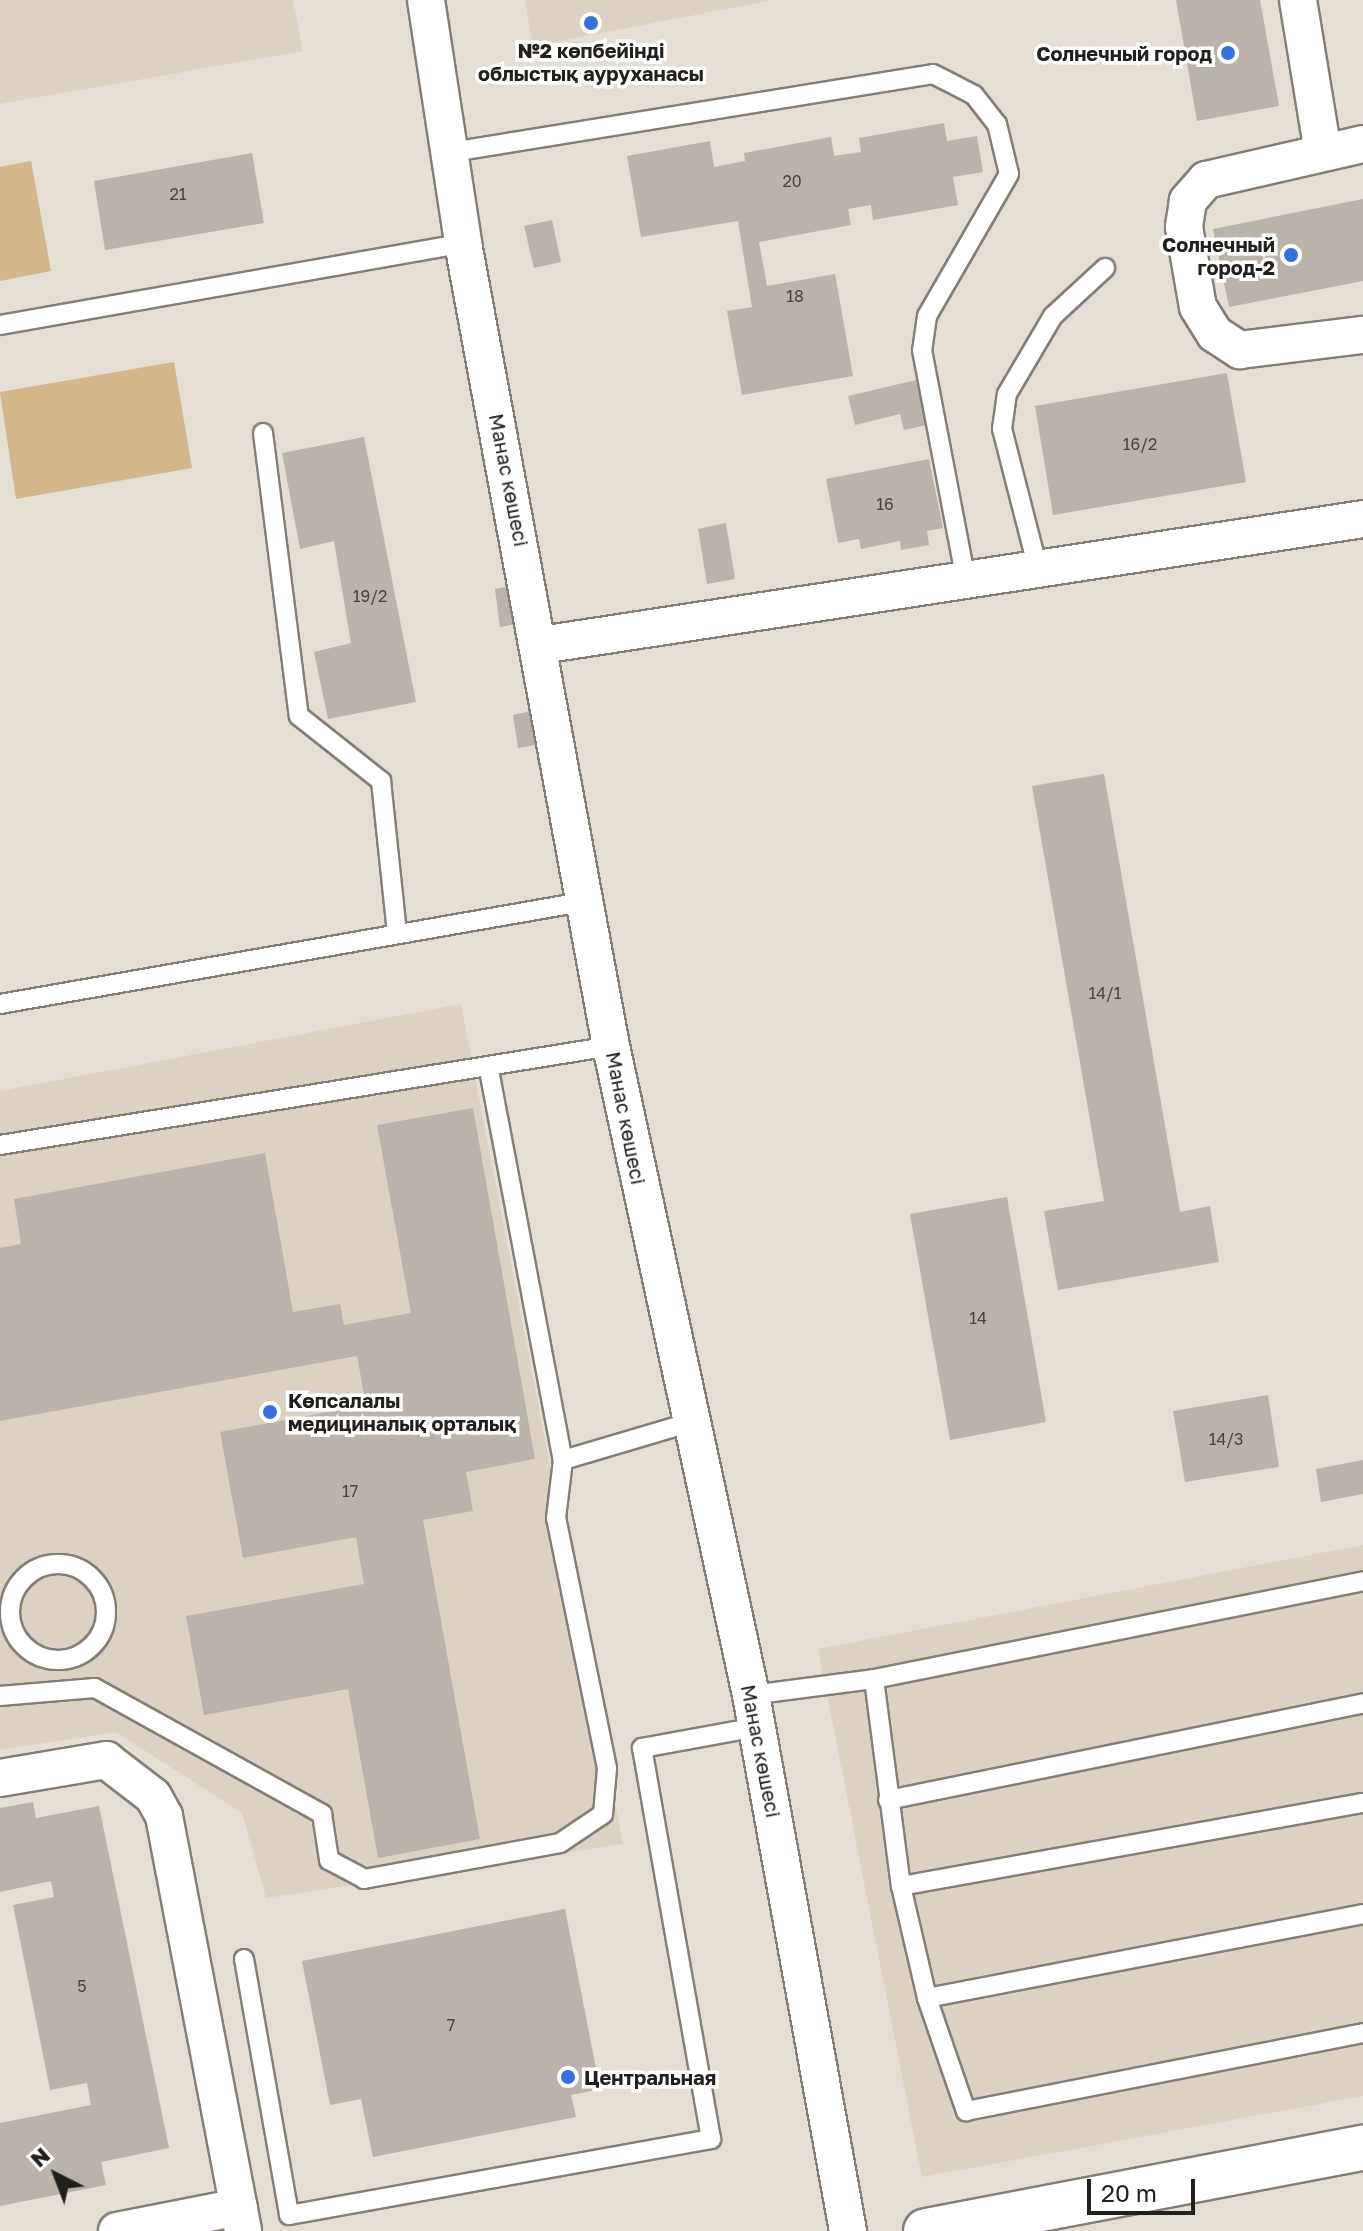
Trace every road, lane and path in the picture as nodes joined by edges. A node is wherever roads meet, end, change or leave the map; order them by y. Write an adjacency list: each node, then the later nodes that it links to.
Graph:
1 (426, 0): 4 (street, Манас көшесі)
2 (1298, 0): 5 (street)
3 (1363, 144): 5 (street)
4 (452, 152): 6 (street, Манас көшесі); 13 (lane)
5 (1323, 152): 9 (street)
6 (463, 243): 8 (lane); 14 (street, Манас көшесі)
7 (1105, 268): 12 (lane)
8 (0, 325)
9 (1363, 335)
10 (263, 433): 16 (lane)
11 (1363, 519): 12 (street)
12 (1038, 569): 13 (street)
13 (966, 580): 14 (street)
14 (541, 645): 15 (street, Манас көшесі)
15 (589, 901): 16 (lane); 19 (street, Манас көшесі)
16 (397, 933): 18 (lane)
17 (0, 984): 18 (lane)
18 (2, 1004)
19 (611, 1046): 20 (lane); 22 (street, Манас көшесі)
20 (489, 1070): 21 (lane); 23 (lane)
21 (0, 1145)
22 (688, 1423): 23 (lane); 30 (street, Манас көшесі)
23 (563, 1460): 27 (lane)
24 (1363, 1581): 26 (lane)
25 (85, 1654): 25 (lane); 27 (lane)
26 (874, 1679): 30 (lane); 32 (lane)
27 (95, 1688): 28 (lane)
28 (0, 1696)
29 (1363, 1703): 32 (lane)
30 (754, 1711): 41 (lane); 43 (street, Манас көшесі)
31 (0, 1778): 40 (street)
32 (888, 1800): 34 (lane)
33 (1363, 1803): 34 (lane)
34 (901, 1886): 37 (lane)
35 (1363, 1914): 37 (lane)
36 (244, 1959): 41 (lane)
37 (927, 1998): 38 (lane)
38 (1363, 2033)
39 (1363, 2148): 44 (main road)
40 (241, 2219): 42 (street)
41 (291, 2223)
42 (117, 2231)
43 (848, 2231)
44 (926, 2231)

